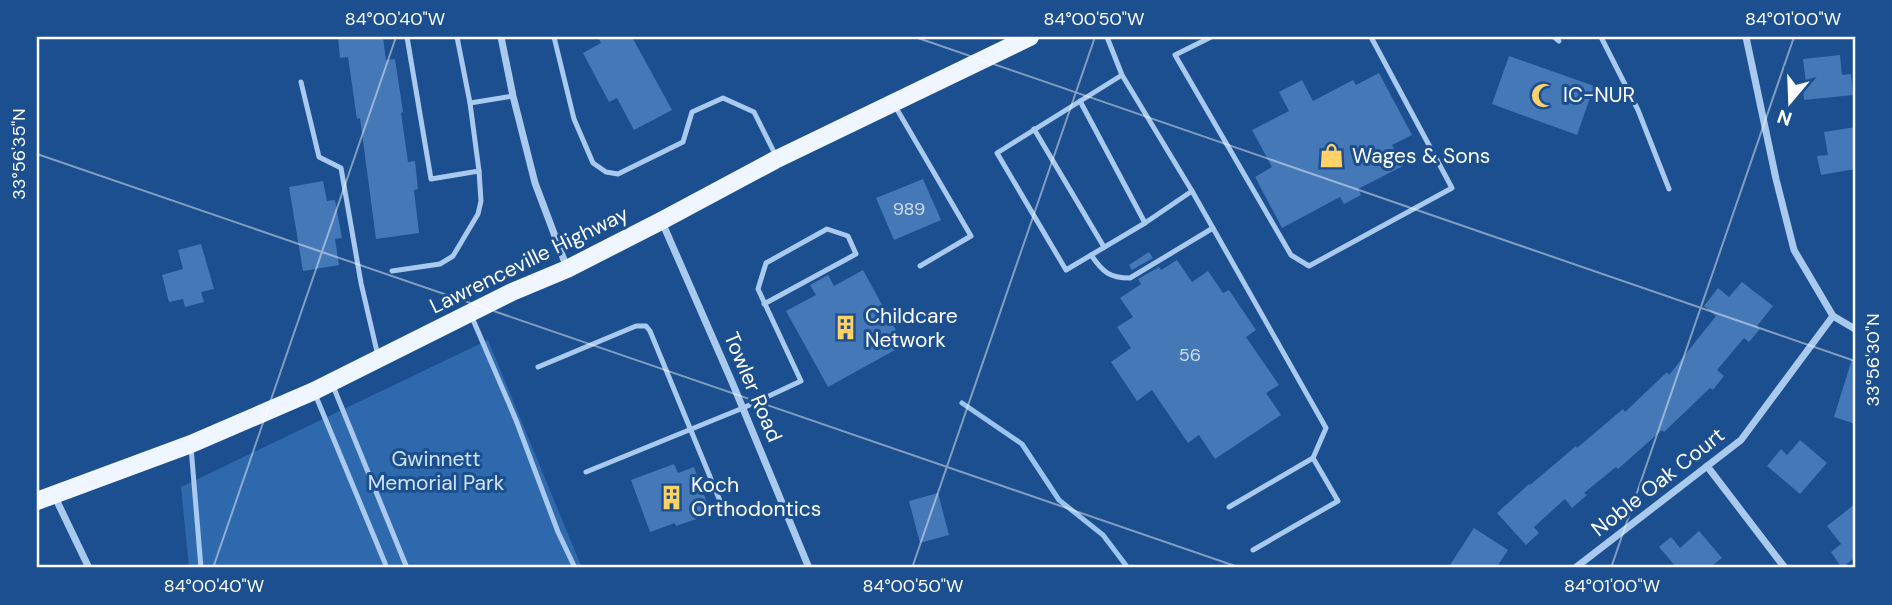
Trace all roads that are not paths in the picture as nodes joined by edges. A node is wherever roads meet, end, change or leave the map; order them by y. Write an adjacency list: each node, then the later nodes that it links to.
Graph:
1 (407, 37): 19 (lane)
2 (457, 37): 15 (lane)
3 (501, 37): 13 (street)
4 (554, 37): 18 (lane)
5 (1030, 37): 16 (main road, Lawrenceville Highway)
6 (1107, 37): 11 (lane)
7 (1211, 37): 8 (lane)
8 (1371, 37)
9 (1601, 37): 20 (lane)
10 (1746, 37): 32 (street)
11 (1122, 75): 14 (lane); 21 (lane)
12 (301, 82): 34 (lane)
13 (513, 96): 15 (lane); 28 (street)
14 (1080, 101): 17 (lane); 23 (lane)
15 (470, 103): 19 (lane)
16 (893, 103): 18 (main road, Lawrenceville Highway); 27 (lane)
17 (1034, 130): 25 (lane); 26 (lane)
18 (778, 159): 22 (main road, Lawrenceville Highway)
19 (479, 171): 29 (lane)
20 (1670, 188)
21 (1192, 191): 23 (lane); 24 (lane)
22 (662, 221): 28 (main road, Lawrenceville Highway); 38 (street, Towler Road)
23 (1144, 223): 25 (lane)
24 (1213, 228): 26 (lane); 41 (lane)
25 (1104, 247): 26 (lane)
26 (1091, 255)
27 (920, 266)
28 (567, 269): 31 (main road, Lawrenceville Highway)
29 (392, 271)
30 (764, 304): 30 (lane); 38 (lane)
31 (470, 313): 34 (main road, Lawrenceville Highway); 53 (lane)
32 (1833, 316): 33 (street); 42 (street, Noble Oak Court)
33 (1855, 329)
34 (379, 359): 36 (main road, Lawrenceville Highway)
35 (538, 367): 39 (lane)
36 (331, 383): 37 (main road, Lawrenceville Highway); 52 (lane)
37 (314, 391): 40 (main road, Lawrenceville Highway); 51 (lane)
38 (743, 408): 39 (lane); 54 (street, Towler Road)
39 (691, 429): 43 (lane); 45 (lane)
40 (191, 444): 44 (main road, Lawrenceville Highway); 50 (lane)
41 (1312, 458): 47 (lane); 48 (lane)
42 (1707, 466): 55 (street, Noble Oak Court); 56 (street)
43 (586, 472)
44 (54, 494): 46 (main road, Lawrenceville Highway); 49 (street)
45 (720, 501)
46 (37, 502)
47 (1229, 507)
48 (1253, 550)
49 (89, 568)
50 (201, 568)
51 (387, 568)
52 (407, 568)
53 (575, 568)
54 (809, 568)
55 (1575, 568)
56 (1785, 568)

